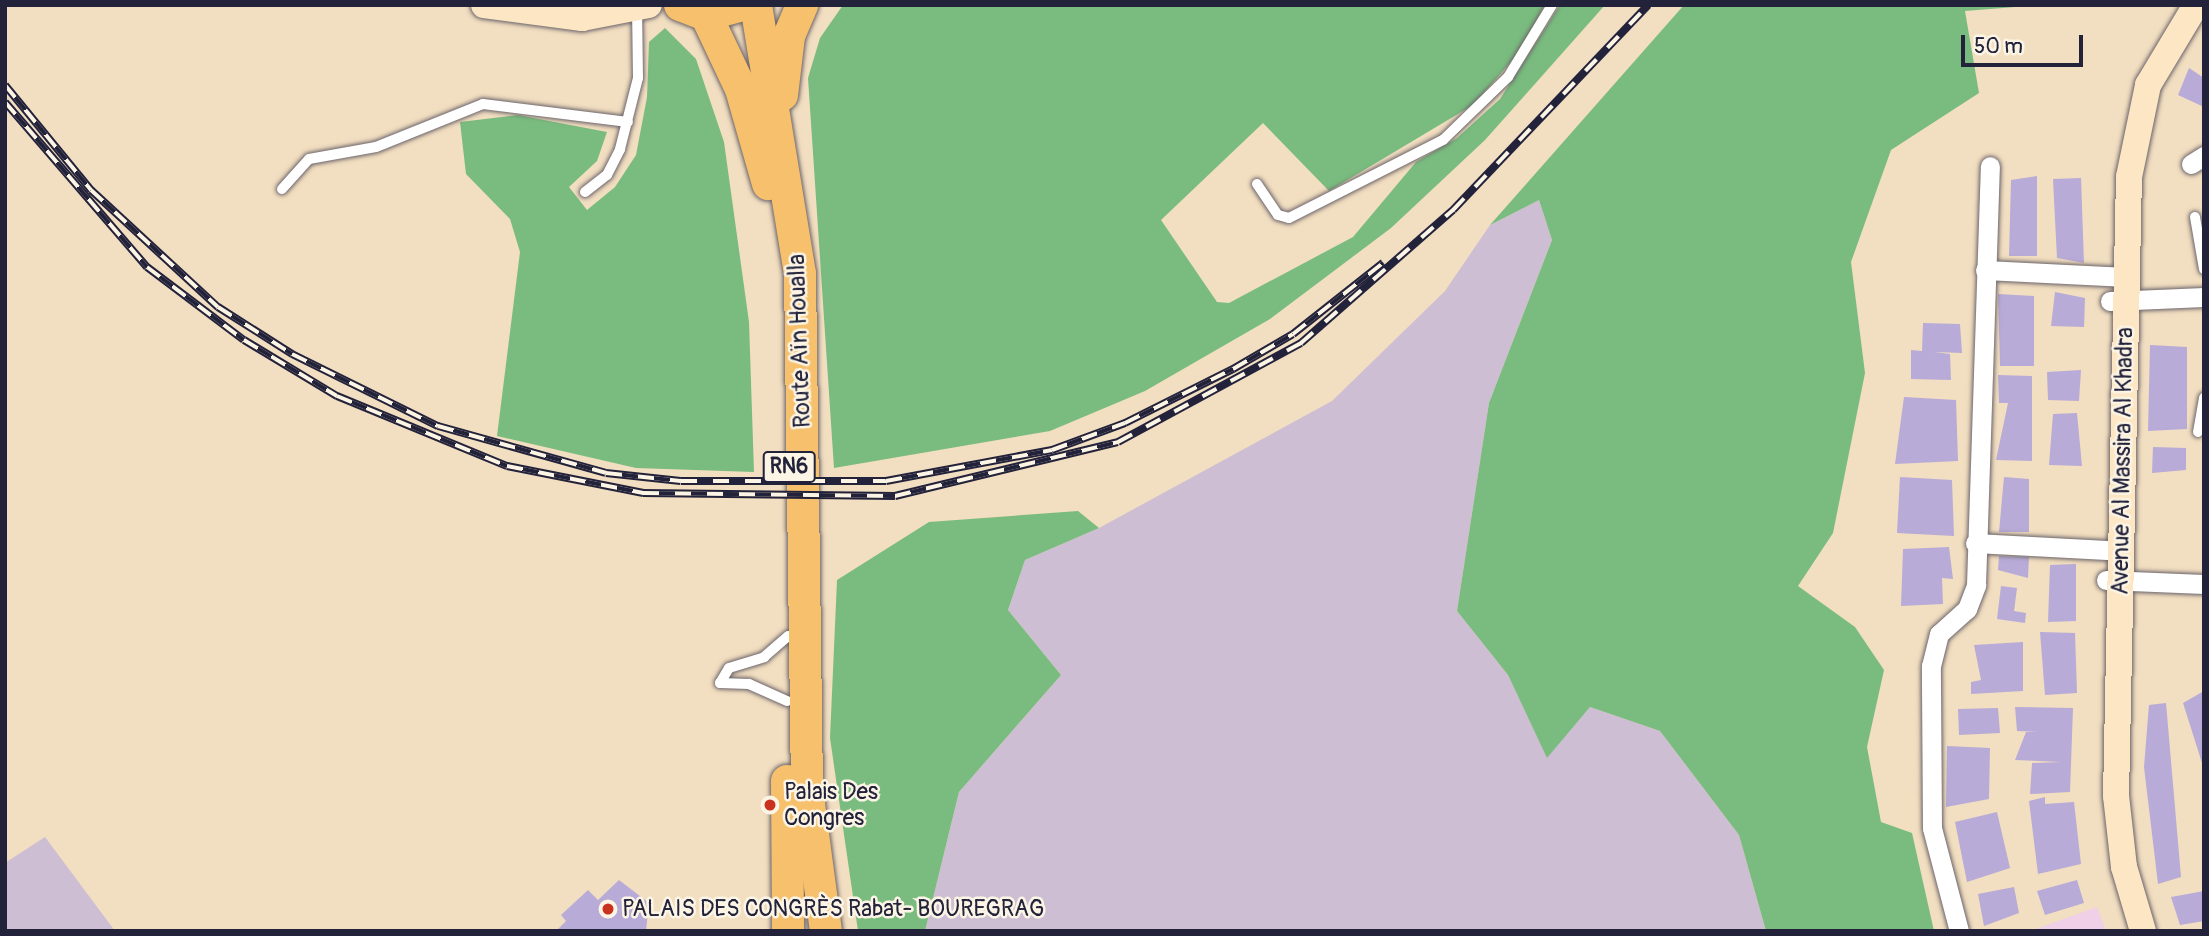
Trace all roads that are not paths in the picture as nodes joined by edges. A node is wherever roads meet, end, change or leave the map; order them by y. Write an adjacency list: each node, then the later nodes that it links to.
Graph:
1 (484, 5): 8 (main road)
2 (744, 5): 9 (highway, RN6)
3 (756, 5): 11 (highway, Route Aïn Houalla / RN6)
4 (802, 5): 11 (highway)
5 (1552, 5): 13 (lane)
6 (2178, 5): 19 (main road, Avenue Al Massira Al Khadra)
7 (2196, 5): 19 (main road, Avenue Al Massira Al Khadra)
8 (643, 7): 10 (lane)
9 (686, 8): 27 (highway, Route Aïn Houalla / RN6)
10 (628, 122): 14 (lane); 15 (lane)
11 (782, 152): 29 (highway, Route Aïn Houalla / RN6)
12 (1990, 166): 18 (street)
13 (1257, 184)
14 (282, 189)
15 (584, 192)
16 (2195, 217): 17 (lane)
17 (2204, 269)
18 (1985, 270): 19 (street); 23 (street)
19 (2119, 289): 20 (street); 24 (main road, Avenue Al Massira Al Khadra); 25 (main road, Avenue Al Massira Al Khadra)
20 (2204, 297)
21 (2204, 398): 22 (lane)
22 (2198, 432)
23 (1975, 543): 24 (street); 33 (street)
24 (2107, 550): 25 (main road, Avenue Al Massira Al Khadra)
25 (2113, 580): 26 (street); 34 (main road, Avenue Al Massira Al Khadra); 35 (main road, Avenue Al Massira Al Khadra)
26 (2204, 584)
27 (788, 636): 28 (highway, Route Aïn Houalla / RN6); 28 (lane)
28 (787, 701): 30 (highway, Route Aïn Houalla / RN6)
29 (806, 747): 31 (highway, RN6); 32 (highway, Route Aïn Houalla / RN6)
30 (788, 931)
31 (800, 931)
32 (826, 931)
33 (1959, 931)
34 (2127, 931)
35 (2143, 931)

